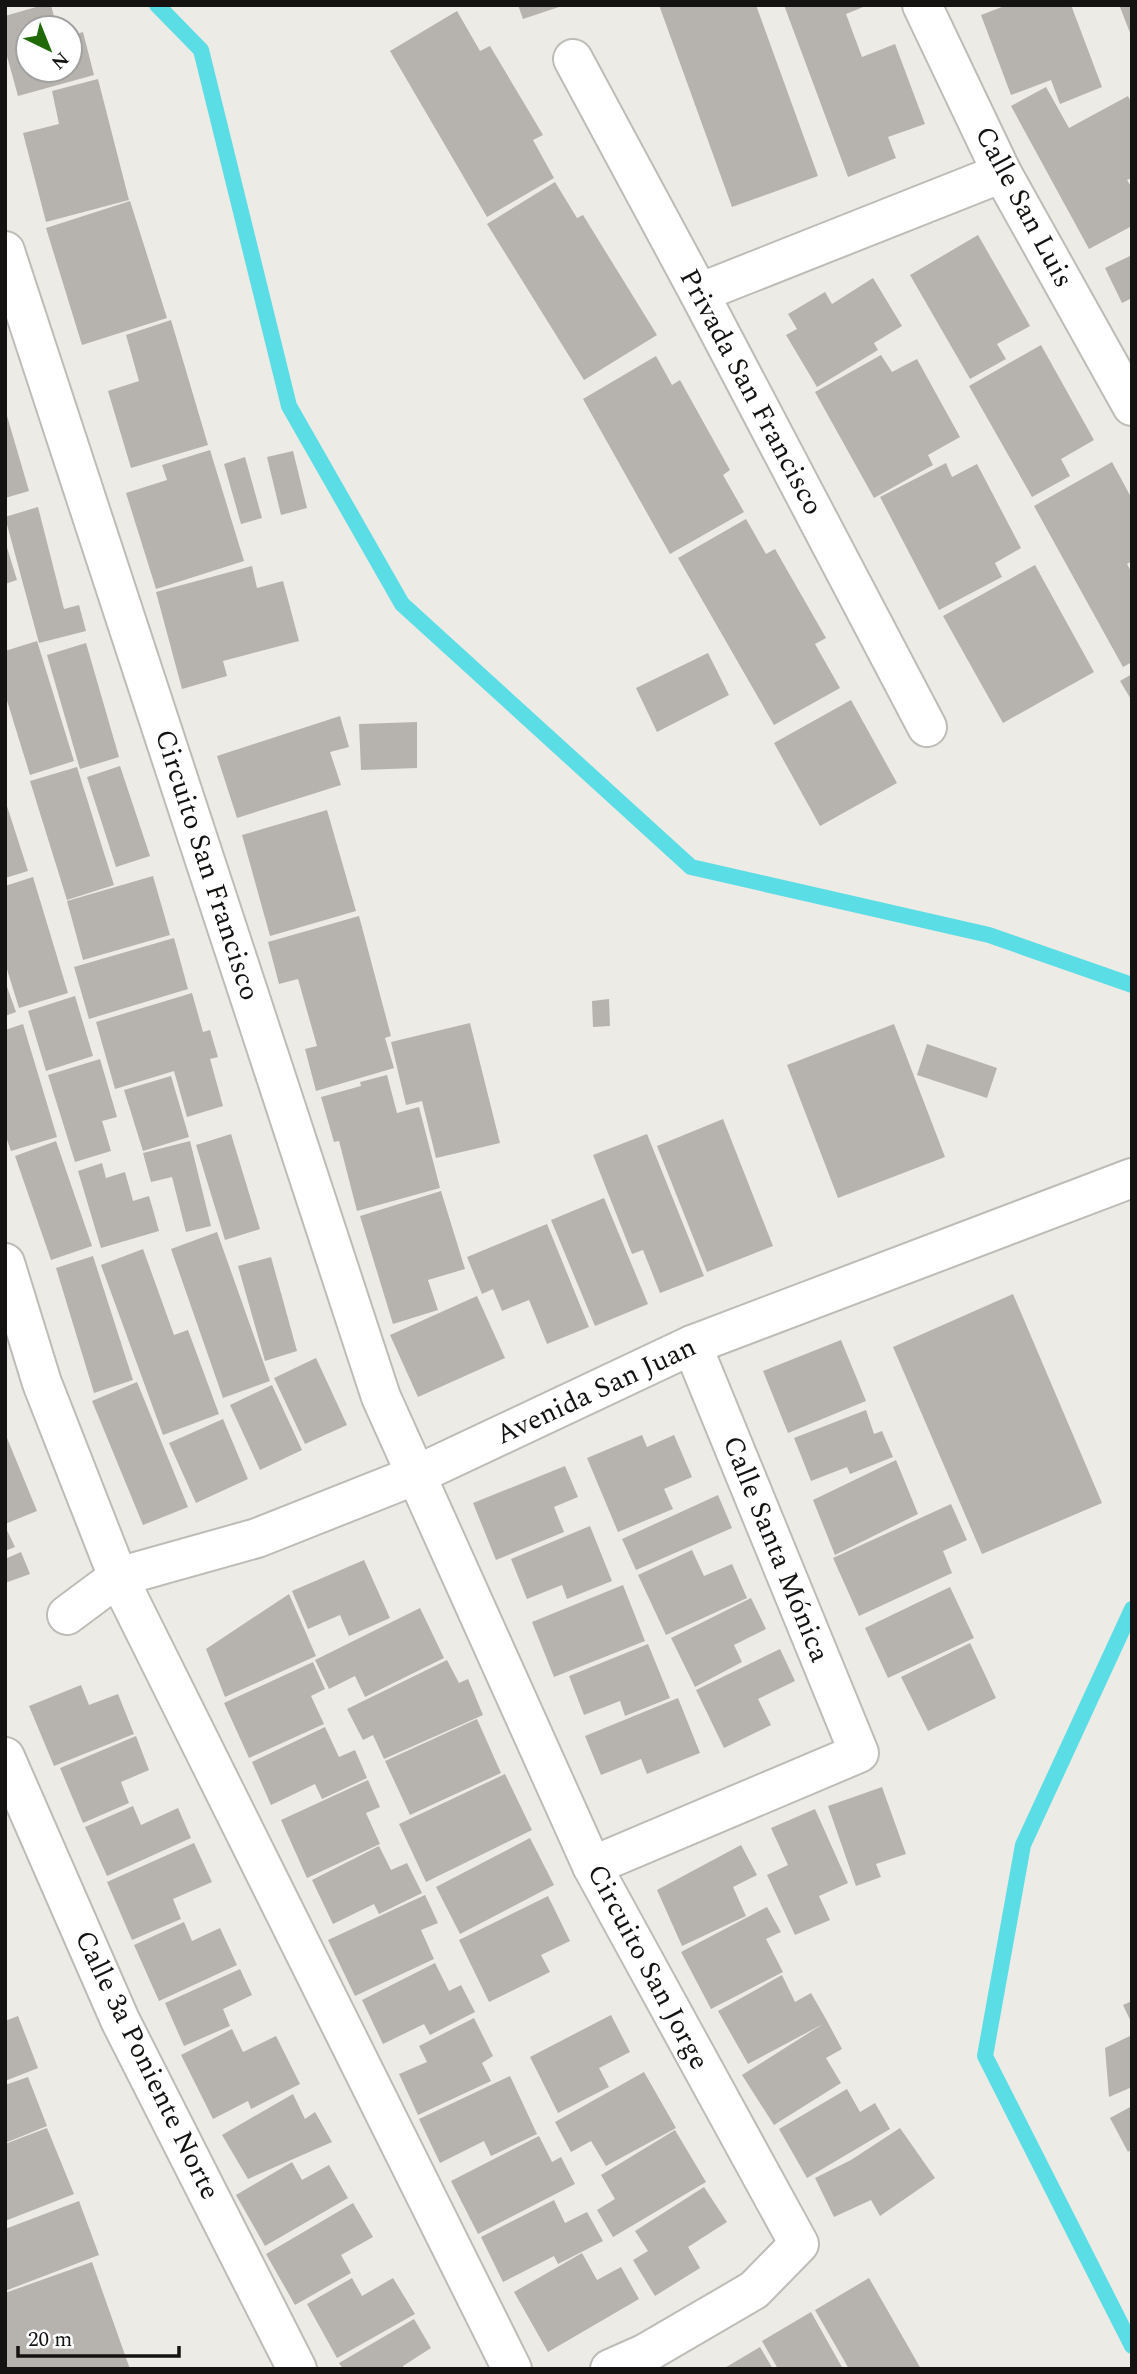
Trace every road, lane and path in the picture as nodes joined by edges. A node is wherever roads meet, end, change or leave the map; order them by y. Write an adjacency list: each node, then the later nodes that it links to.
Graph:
1 (922, 5): 3 (street, Calle San Luis)
2 (573, 59): 5 (street, Privada San Francisco)
3 (1002, 173): 5 (street); 6 (street, Calle San Luis)
4 (5, 251): 11 (street, Circuito San Francisco)
5 (699, 293): 7 (street, Privada San Francisco)
6 (1132, 406)
7 (927, 727)
8 (1132, 1178): 10 (street, Avenida San Juan)
9 (5, 1263): 12 (street)
10 (692, 1345): 11 (street, Avenida San Juan); 15 (street, Calle Santa Mónica)
11 (416, 1475): 12 (street, Avenida San Juan); 15 (street, Circuito San Jorge)
12 (118, 1577): 13 (street, Avenida San Juan); 17 (street)
13 (67, 1615)
14 (5, 1757): 16 (street, Calle 3a Poniente Norte)
15 (592, 1866): 18 (street, Circuito San Jorge)
16 (298, 2369)
17 (512, 2369)
18 (610, 2369)

